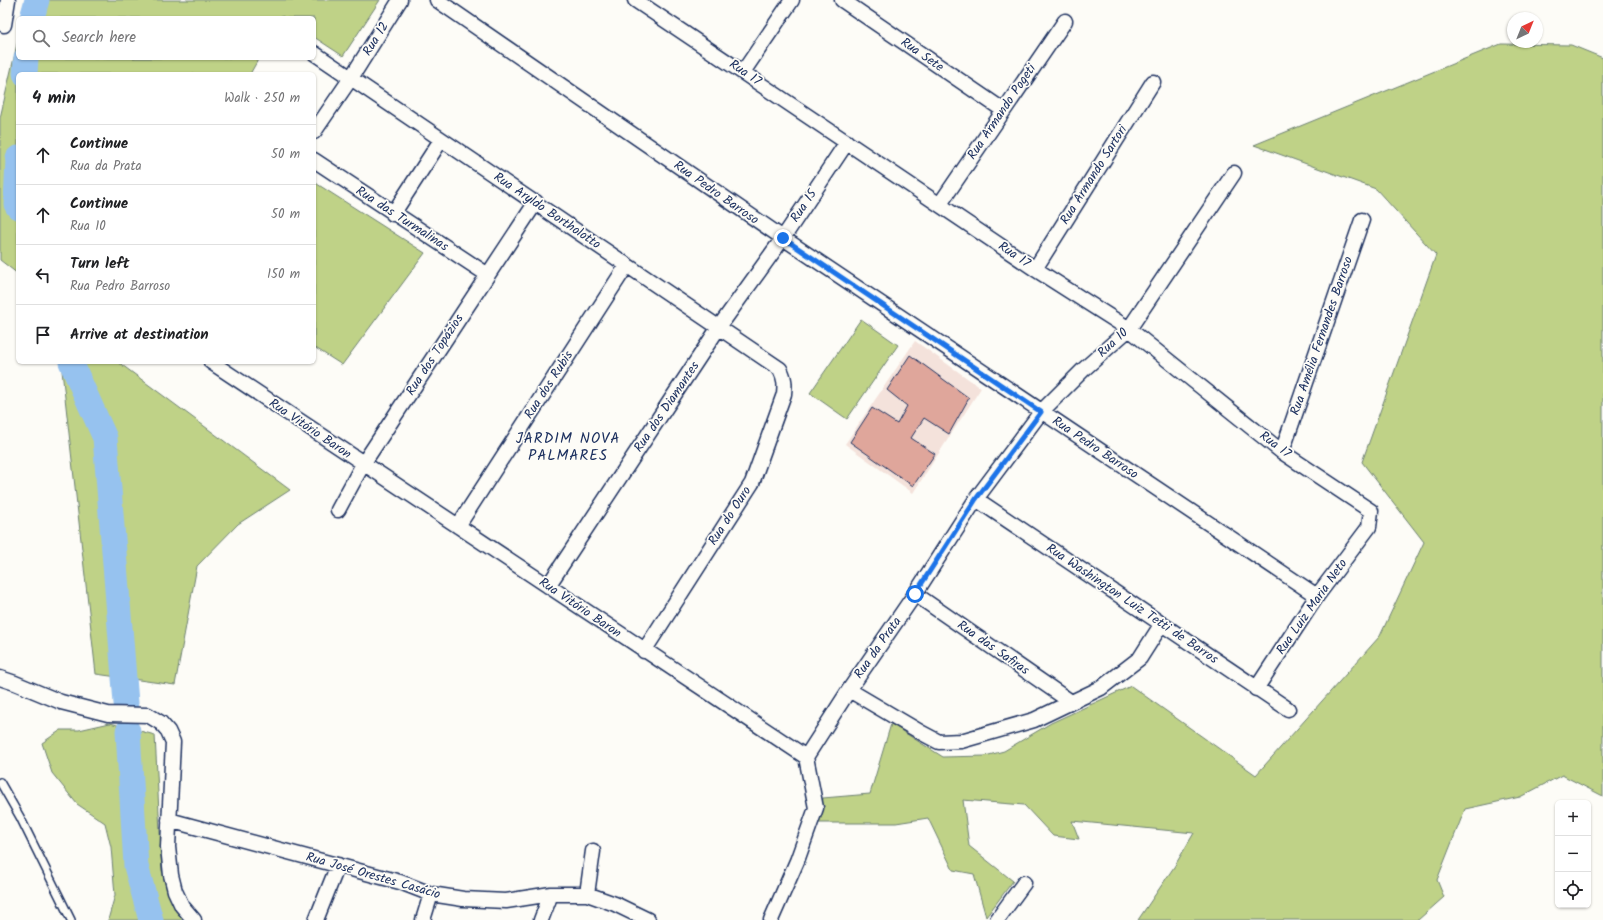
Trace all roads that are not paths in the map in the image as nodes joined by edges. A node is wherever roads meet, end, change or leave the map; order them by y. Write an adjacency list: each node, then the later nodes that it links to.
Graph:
1 (8, 0): 9 (street)
2 (400, 0): 12 (street, Rua 12)
3 (437, 0): 24 (street, Rua Pedro Barroso)
4 (635, 0): 7 (street, Rua 17)
5 (792, 0): 11 (street)
6 (842, 0): 14 (street, Rua Sete)
7 (653, 5): 11 (street, Rua 17)
8 (1065, 21): 14 (street, Rua Armando Pogeti)
9 (4, 25)
10 (316, 54): 12 (street, Rua Aryldo Bortholotto)
11 (743, 72): 17 (street, Rua 17)
12 (351, 78): 15 (street, Rua 12); 16 (street, Rua Aryldo Bortholotto)
13 (1153, 82): 26 (street, Rua Armando Sartori)
14 (1003, 110): 21 (street, Rua Armando Pogeti)
15 (316, 129)
16 (441, 140): 20 (street, Rua Aryldo Bortholotto); 22 (street)
17 (847, 142): 21 (street, Rua 17); 24 (street, Rua 15)
18 (316, 162): 22 (street, Rua das Turmalinas)
19 (1234, 173): 29 (street, Rua 10)
20 (536, 202): 25 (street, Rua Aryldo Bortholotto); 27 (street, Rua dos Topázios)
21 (940, 204): 26 (street, Rua 17)
22 (393, 214): 27 (street, Rua das Turmalinas)
23 (1362, 220): 33 (street, Rua Amélia Fernandes Barroso)
24 (783, 238): 28 (street, Rua 15); 32 (street, Rua Pedro Barroso)
25 (627, 265): 28 (street, Rua Aryldo Bortholotto); 37 (street, Rua dos Rubis)
26 (1035, 269): 29 (street, Rua 17)
27 (488, 275): 34 (street, Rua dos Topázios)
28 (719, 327): 31 (street, Rua Aryldo Bortholotto); 39 (street, Rua dos Diamantes)
29 (1129, 329): 32 (street, Rua 10); 33 (street, Rua 17)
30 (214, 364): 34 (street, Rua Vitório Baron)
31 (780, 369): 43 (street, Rua do Ouro)
32 (1041, 412): 35 (street, Rua 10); 41 (street, Rua Pedro Barroso)
33 (1282, 452): 38 (street, Rua 17)
34 (364, 464): 36 (street, Rua dos Topázios); 37 (street, Rua Vitório Baron)
35 (976, 499): 40 (street, Rua da Prata); 42 (street, Rua Washington Luiz Tetti de Barros)
36 (338, 510)
37 (458, 526): 39 (street, Rua Vitório Baron)
38 (1369, 526): 41 (street, Rua Luiz Maria Neto)
39 (548, 586): 43 (street, Rua Vitório Baron)
40 (915, 594): 48 (street, Rua da Prata); 49 (street, Rua das Safiras)
41 (1317, 596): 47 (street, Rua Luiz Maria Neto)
42 (1162, 625): 47 (street, Rua Washington Luiz Tetti de Barros); 49 (street)
43 (644, 651): 51 (street, Rua Vitório Baron)
44 (0, 678): 45 (street)
45 (15, 683): 46 (street); 53 (street)
46 (0, 688)
47 (1256, 688): 50 (street, Rua Washington Luiz Tetti de Barros)
48 (849, 690): 49 (street); 51 (street, Rua da Prata)
49 (1071, 702)
50 (1288, 709)
51 (806, 757): 66 (street)
52 (0, 782): 60 (lane)
53 (169, 820): 55 (street, Rua José Orestes Casácio); 61 (street)
54 (593, 851): 59 (street)
55 (338, 865): 57 (street, Rua José Orestes Casácio); 62 (street)
56 (1024, 883): 67 (street)
57 (431, 894): 58 (street, Rua José Orestes Casácio); 63 (street)
58 (552, 894): 59 (street, Rua José Orestes Casácio); 64 (street)
59 (587, 894): 65 (street, Rua José Orestes Casácio)
60 (71, 920)
61 (194, 920)
62 (316, 920)
63 (423, 920)
64 (541, 920)
65 (648, 920)
66 (771, 920)
67 (998, 920)

